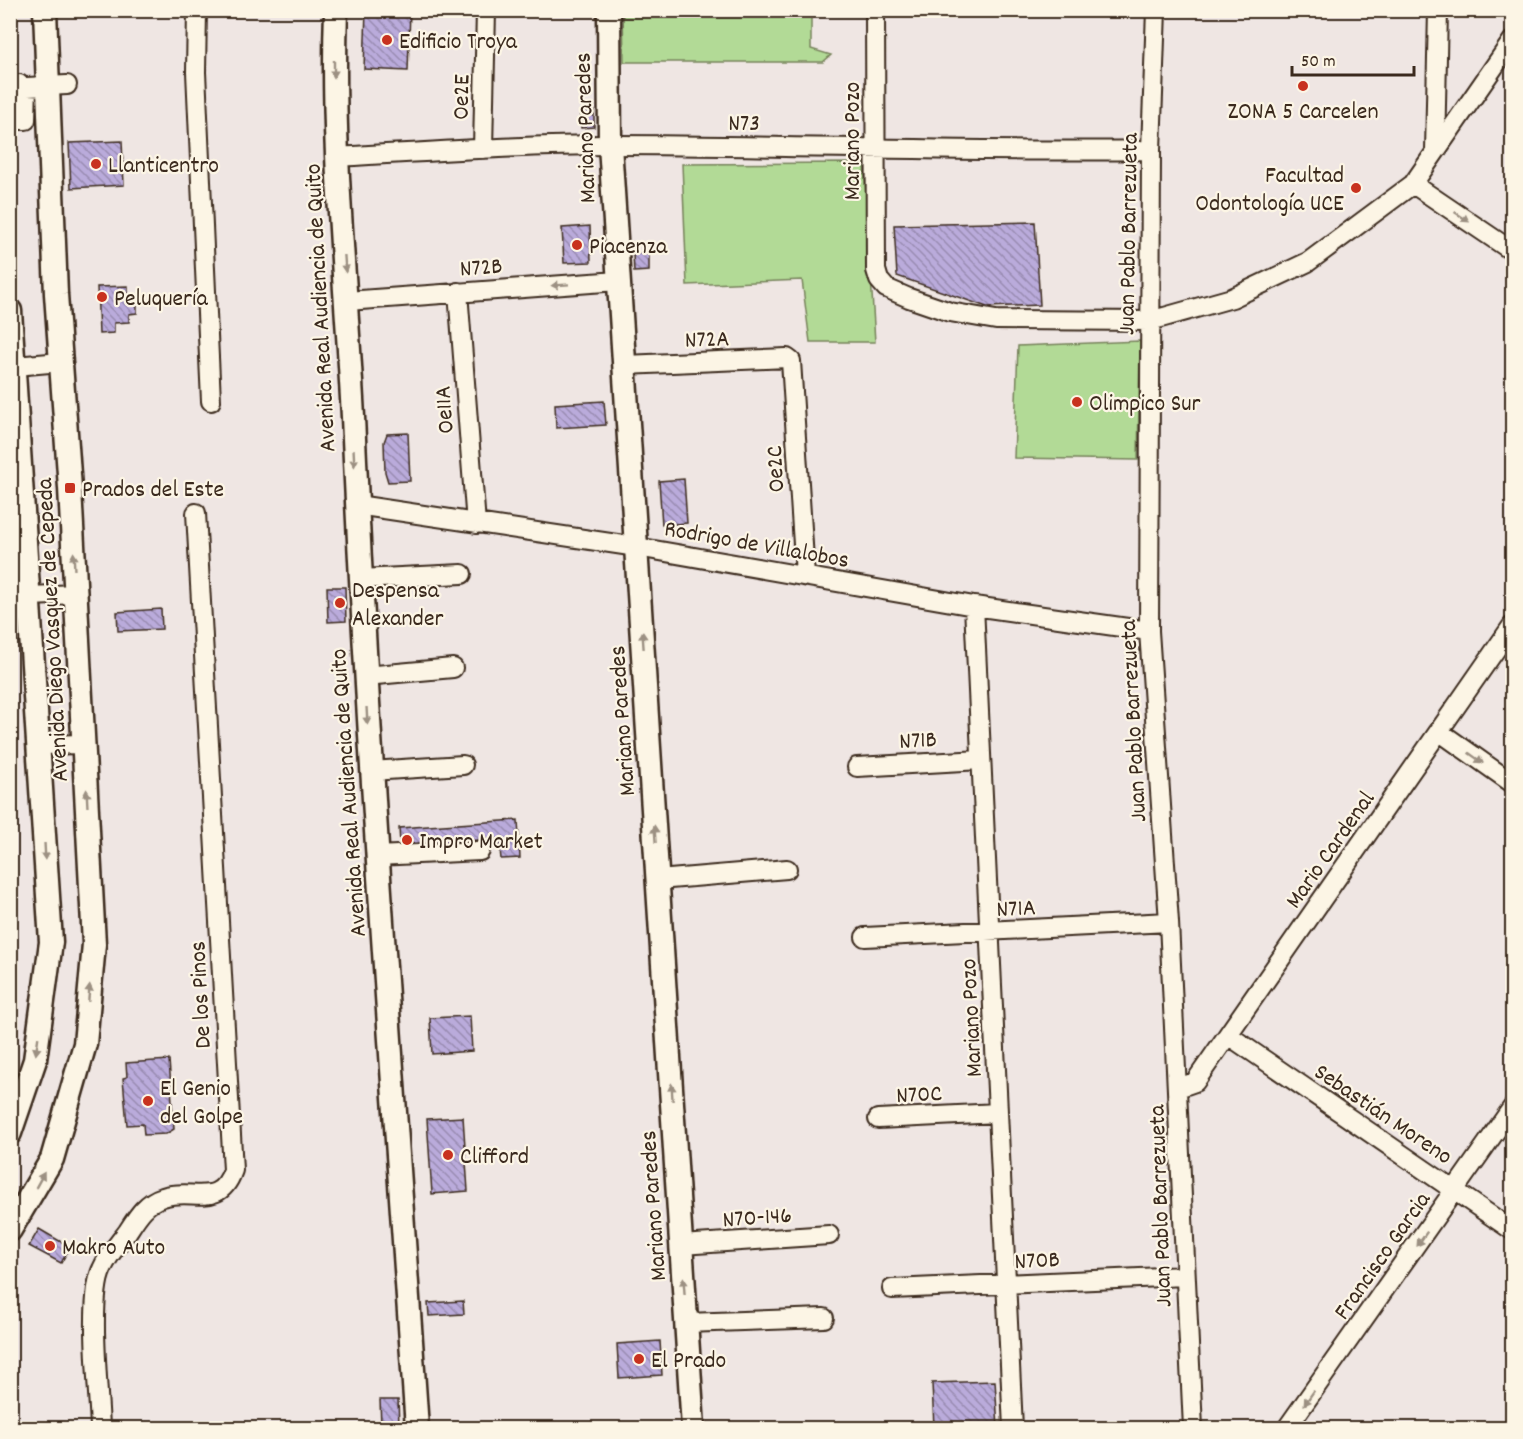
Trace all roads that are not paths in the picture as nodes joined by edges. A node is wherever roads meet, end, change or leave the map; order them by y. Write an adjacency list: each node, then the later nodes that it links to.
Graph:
1 (45, 10): 10 (main road, Avenida Diego Vasquez de Cepeda)
2 (197, 10): 29 (street)
3 (336, 10): 17 (main road, Avenida Real Audiencia de Quito, one-way to 17)
4 (486, 10): 14 (street, Oe2E)
5 (609, 10): 12 (main road, Mariano Paredes)
6 (875, 10): 13 (street, Mariano Pozo)
7 (1156, 10): 15 (street, Juan Pablo Barrezueta)
8 (1438, 10): 16 (street)
9 (1512, 41): 16 (street)
10 (57, 86): 11 (street); 26 (main road, Avenida Diego Vasquez de Cepeda)
11 (10, 121)
12 (610, 145): 13 (street, N73); 14 (street, N73); 20 (main road, Mariano Paredes)
13 (874, 147): 15 (street, N73); 24 (street, Mariano Pozo)
14 (483, 149): 17 (street, N73)
15 (1151, 150): 24 (street, Juan Pablo Barrezueta)
16 (1435, 151): 18 (street)
17 (337, 157): 22 (main road, Avenida Real Audiencia de Quito, one-way to 22)
18 (1413, 184): 19 (street, one-way to 19); 24 (street)
19 (1512, 250)
20 (618, 281): 21 (street, N72B, one-way to 21); 27 (main road, Mariano Paredes)
21 (458, 292): 22 (street, N72B); 32 (street, Oe11A)
22 (347, 300): 30 (main road, Avenida Real Audiencia de Quito, one-way to 30)
23 (10, 311): 28 (main road, Avenida Diego Vasquez de Cepeda)
24 (1150, 321): 41 (street, Juan Pablo Barrezueta)
25 (791, 360): 27 (street, N72A); 35 (street, Oe2C)
26 (61, 362): 28 (street); 37 (main road, Avenida Diego Vasquez de Cepeda, one-way to 26)
27 (625, 365): 33 (main road, Mariano Paredes)
28 (15, 366): 38 (main road, Avenida Diego Vasquez de Cepeda)
29 (211, 401)
30 (357, 506): 32 (street, Rodrigo de Villalobos); 36 (main road, Avenida Real Audiencia de Quito)
31 (196, 513): 75 (street, De los Pinos)
32 (476, 524): 33 (street, Rodrigo de Villalobos)
33 (637, 547): 35 (street, Rodrigo de Villalobos); 55 (main road, Mariano Paredes, one-way to 33)
34 (462, 574): 36 (street)
35 (805, 575): 39 (street, Rodrigo de Villalobos)
36 (360, 579): 43 (main road, Avenida Real Audiencia de Quito)
37 (76, 594): 38 (street); 45 (main road, Avenida Diego Vasquez de Cepeda)
38 (30, 596): 46 (main road, Avenida Diego Vasquez de Cepeda)
39 (974, 606): 41 (street, Rodrigo de Villalobos); 47 (street, Mariano Pozo)
40 (1512, 626): 44 (street, Mario Cardenal)
41 (1149, 632): 56 (street, Juan Pablo Barrezueta)
42 (453, 668): 43 (street)
43 (365, 675): 50 (main road, Avenida Real Audiencia de Quito, one-way to 50)
44 (1440, 732): 51 (street, one-way to 51); 59 (street, Mario Cardenal)
45 (84, 744): 46 (street); 66 (main road, Avenida Diego Vasquez de Cepeda, one-way to 45)
46 (39, 746): 64 (main road, Avenida Diego Vasquez de Cepeda, one-way to 64)
47 (981, 760): 49 (street, N71B); 57 (street, Mariano Pozo)
48 (462, 765): 50 (street)
49 (857, 767)
50 (371, 771): 53 (main road, Avenida Real Audiencia de Quito)
51 (1512, 783)
52 (480, 851): 53 (street)
53 (377, 856): 76 (main road, Avenida Real Audiencia de Quito)
54 (787, 869): 55 (street)
55 (658, 880): 69 (main road, Mariano Paredes, one-way to 55)
56 (1169, 922): 57 (street, N71A); 60 (street, Juan Pablo Barrezueta)
57 (990, 932): 58 (street, N71A); 62 (street, Mariano Pozo)
58 (865, 937)
59 (1228, 1035): 60 (street, Mario Cardenal); 65 (street, Sebastián Moreno)
60 (1178, 1088): 70 (street, Juan Pablo Barrezueta)
61 (1512, 1108): 65 (street, Francisco Garcia)
62 (998, 1113): 63 (street, N70C); 71 (street, Mariano Pozo)
63 (878, 1119)
64 (10, 1133)
65 (1455, 1191): 67 (street, Sebastián Moreno); 80 (street, Francisco Garcia, one-way to 80)
66 (10, 1230)
67 (1512, 1230)
68 (829, 1235): 69 (street, N70-146)
69 (685, 1245): 74 (main road, Mariano Paredes, one-way to 69)
70 (1185, 1276): 71 (street, N70B); 79 (street, Juan Pablo Barrezueta)
71 (1006, 1285): 72 (street, N70B); 78 (street, Mariano Pozo)
72 (892, 1289)
73 (824, 1318): 74 (street)
74 (686, 1323): 77 (main road, Mariano Paredes)
75 (100, 1428)
76 (417, 1428)
77 (693, 1428)
78 (1013, 1428)
79 (1193, 1428)
80 (1287, 1428)

